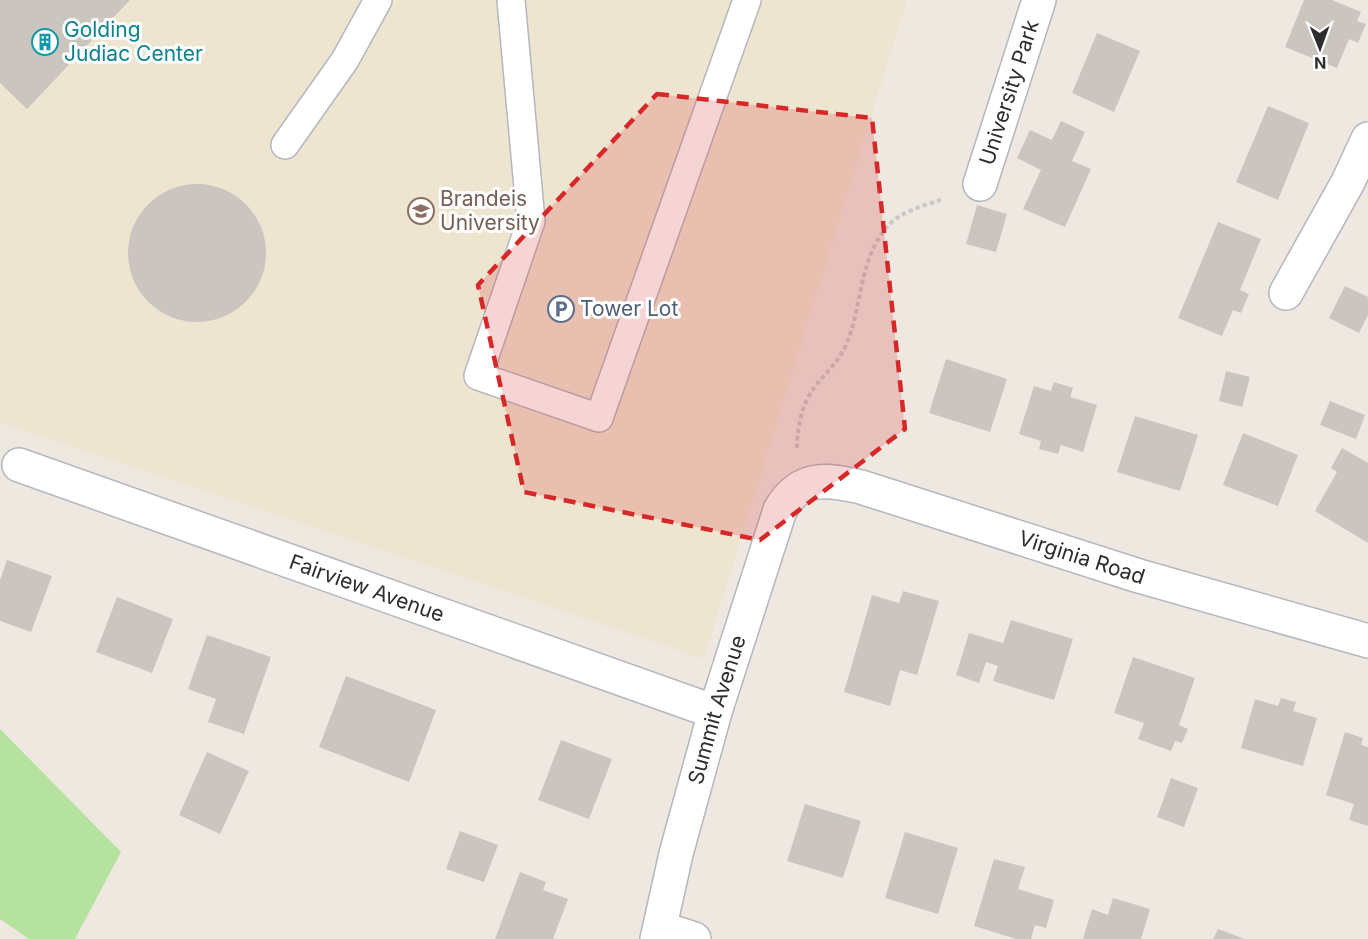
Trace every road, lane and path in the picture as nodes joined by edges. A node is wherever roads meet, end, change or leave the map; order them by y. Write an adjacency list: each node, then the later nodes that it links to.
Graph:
1 (378, 0): 6 (lane)
2 (511, 0): 3 (lane)
3 (747, 0)
4 (1039, 0): 7 (street, University Park)
5 (1368, 138): 8 (street)
6 (285, 145)
7 (980, 184): 10 (path)
8 (1286, 293)
9 (19, 465): 12 (street, Fairview Avenue)
10 (796, 489): 11 (street, Virginia Road); 12 (street, Summit Avenue)
11 (1368, 641)
12 (715, 712): 13 (street, Summit Avenue)
13 (658, 934): 14 (street)
14 (694, 939)

